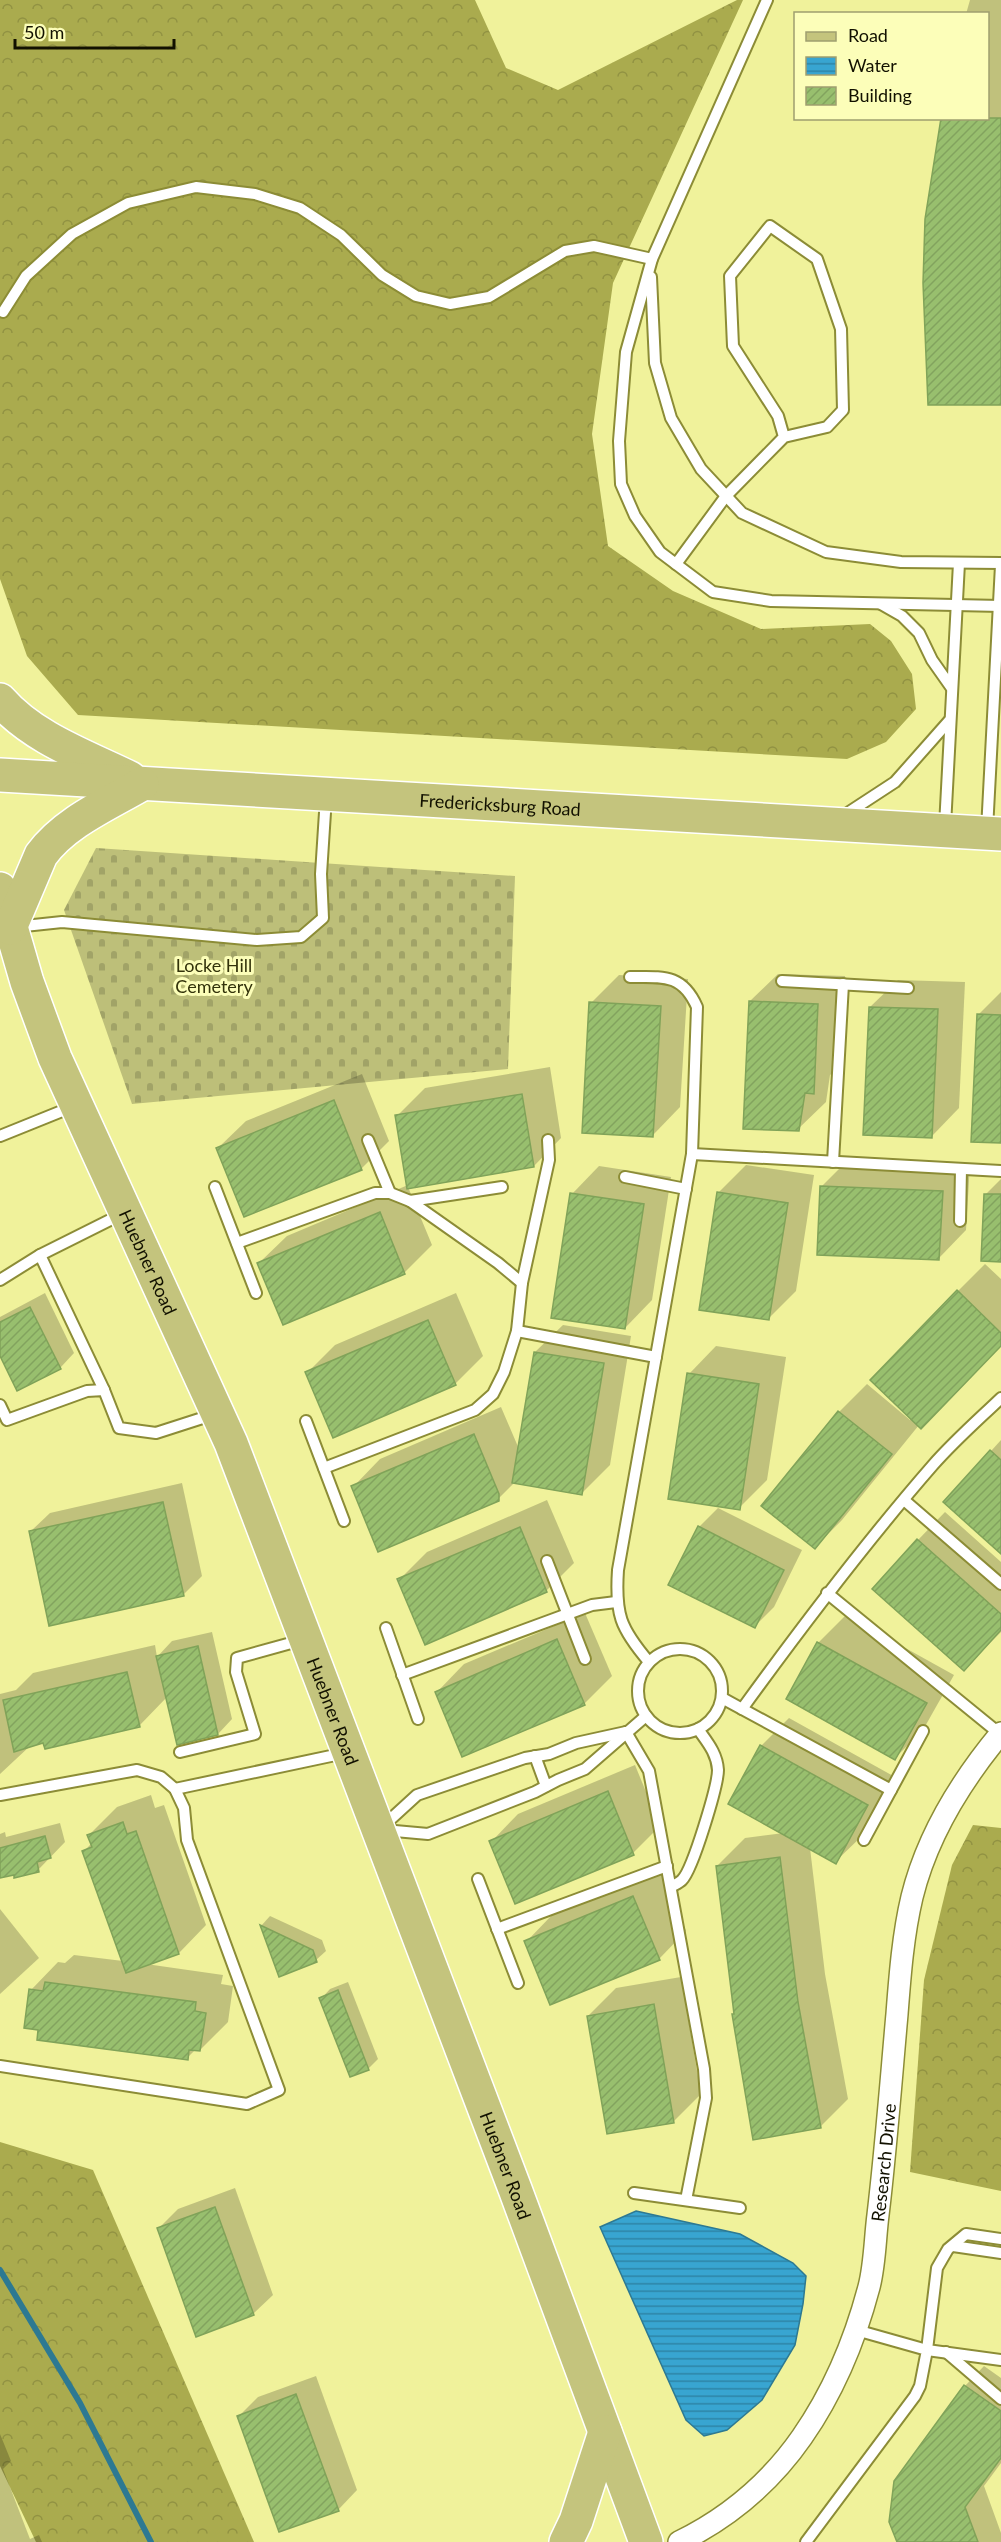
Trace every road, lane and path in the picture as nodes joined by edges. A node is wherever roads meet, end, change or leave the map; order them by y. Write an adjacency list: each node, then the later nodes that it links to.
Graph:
1 (767, 0): 2 (lane)
2 (652, 260): 3 (lane); 5 (lane); 7 (lane)
3 (3, 312)
4 (784, 437): 4 (lane); 5 (lane)
5 (726, 496): 6 (lane); 7 (lane)
6 (959, 563): 8 (lane); 10 (lane)
7 (676, 564): 9 (lane)
8 (1001, 564): 11 (lane)
9 (878, 603): 10 (lane); 14 (lane)
10 (956, 604): 11 (lane); 14 (lane)
11 (999, 606): 13 (lane)
12 (1001, 667): 13 (lane)
13 (995, 678): 22 (lane)
14 (951, 687): 16 (lane)
15 (0, 700): 18 (main road)
16 (949, 721): 20 (lane); 21 (lane)
17 (0, 775): 18 (main road, Fredericksburg Road)
18 (142, 784): 19 (main road, Fredericksburg Road); 24 (main road)
19 (326, 795): 20 (main road, Fredericksburg Road); 24 (lane)
20 (831, 825): 21 (main road, Fredericksburg Road)
21 (945, 832): 22 (main road, Fredericksburg Road)
22 (994, 834)
23 (0, 889): 24 (main road, Huebner Road)
24 (5, 930): 29 (main road, Huebner Road)
25 (630, 977): 33 (lane)
26 (782, 981): 27 (lane)
27 (843, 984): 28 (lane); 34 (lane)
28 (908, 988)
29 (76, 1106): 30 (lane); 43 (main road, Huebner Road)
30 (0, 1136)
31 (368, 1140): 41 (lane)
32 (548, 1140): 48 (lane)
33 (692, 1154): 34 (lane); 40 (lane)
34 (833, 1162): 35 (lane)
35 (961, 1169): 36 (lane); 44 (lane)
36 (1001, 1171)
37 (625, 1177): 40 (lane)
38 (215, 1187): 45 (lane)
39 (502, 1187): 42 (lane)
40 (686, 1189): 51 (lane)
41 (390, 1193): 42 (lane); 45 (lane)
42 (410, 1201): 48 (lane)
43 (125, 1212): 46 (lane); 55 (main road, Huebner Road)
44 (960, 1221)
45 (237, 1242): 49 (lane)
46 (40, 1255): 47 (lane); 52 (lane)
47 (0, 1280)
48 (522, 1282): 50 (lane)
49 (256, 1293)
50 (517, 1331): 51 (lane); 57 (lane)
51 (656, 1358): 63 (lane)
52 (104, 1390): 54 (lane); 55 (lane)
53 (1001, 1398): 58 (lane)
54 (0, 1405)
55 (217, 1413): 66 (main road, Huebner Road)
56 (306, 1421): 57 (lane)
57 (324, 1468): 59 (lane)
58 (904, 1500): 61 (lane); 62 (lane)
59 (344, 1521)
60 (547, 1562): 64 (lane)
61 (1001, 1584)
62 (827, 1593): 71 (lane); 77 (lane)
63 (616, 1602): 64 (lane); 68 (lane)
64 (568, 1614): 67 (lane); 69 (lane)
65 (386, 1628): 69 (lane)
66 (306, 1639): 78 (lane); 79 (main road, Huebner Road)
67 (585, 1659)
68 (649, 1662): 70 (lane); 72 (lane)
69 (402, 1675): 73 (lane)
70 (722, 1698): 71 (lane); 74 (lane)
71 (742, 1709): 83 (lane)
72 (646, 1716): 74 (lane); 76 (lane)
73 (418, 1719)
74 (698, 1729): 89 (lane)
75 (923, 1731): 83 (lane)
76 (626, 1732): 80 (lane); 81 (lane); 87 (lane)
77 (1001, 1734): 99 (street, Research Drive)
78 (180, 1752)
79 (349, 1752): 82 (lane); 85 (main road, Huebner Road)
80 (535, 1756): 81 (lane); 85 (lane)
81 (546, 1786): 85 (lane)
82 (176, 1788): 84 (lane); 92 (lane)
83 (891, 1790): 86 (lane)
84 (0, 1795)
85 (378, 1830): 104 (main road, Huebner Road)
86 (864, 1840)
87 (667, 1866): 89 (lane); 90 (lane)
88 (478, 1879): 90 (lane)
89 (670, 1887): 94 (lane)
90 (497, 1929): 91 (lane)
91 (518, 1983)
92 (0, 2066)
93 (634, 2193): 94 (lane)
94 (686, 2200): 95 (lane)
95 (740, 2208)
96 (1001, 2239): 97 (lane)
97 (952, 2246): 98 (lane); 100 (lane)
98 (1001, 2253)
99 (856, 2330): 100 (lane); 107 (street, Research Drive)
100 (927, 2350): 101 (lane); 108 (lane)
101 (946, 2352): 102 (lane); 103 (lane)
102 (1001, 2360)
103 (1001, 2399)
104 (605, 2432): 105 (main road); 106 (main road, Huebner Road)
105 (566, 2542)
106 (646, 2542)
107 (679, 2542)
108 (806, 2542)

